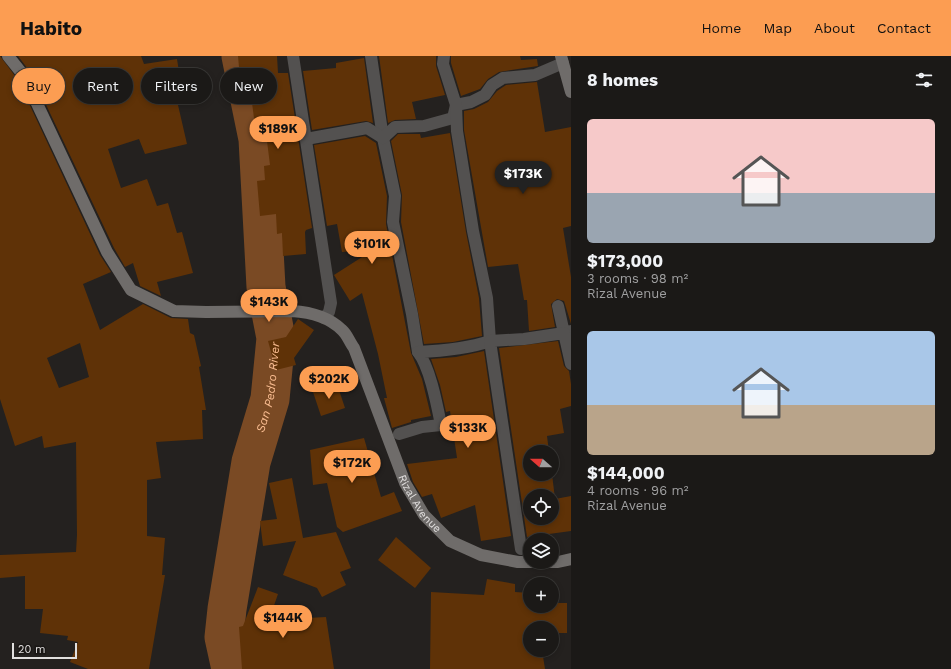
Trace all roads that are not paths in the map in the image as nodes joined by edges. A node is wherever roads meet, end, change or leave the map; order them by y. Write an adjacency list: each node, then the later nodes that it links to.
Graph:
1 (8, 56): 11 (main road, Rizal Avenue)
2 (293, 56): 9 (street)
3 (371, 56): 8 (street)
4 (444, 56): 7 (street)
5 (562, 60): 6 (main road); 7 (street)
6 (571, 92)
7 (456, 105): 8 (street); 13 (street)
8 (383, 138): 9 (street); 14 (street)
9 (306, 139): 11 (street)
10 (558, 306): 12 (street)
11 (324, 318): 18 (main road, Rizal Avenue)
12 (568, 332): 13 (street); 15 (street)
13 (490, 341): 14 (street); 17 (street)
14 (418, 352): 16 (street)
15 (571, 364)
16 (399, 434)
17 (521, 549)
18 (571, 559)

